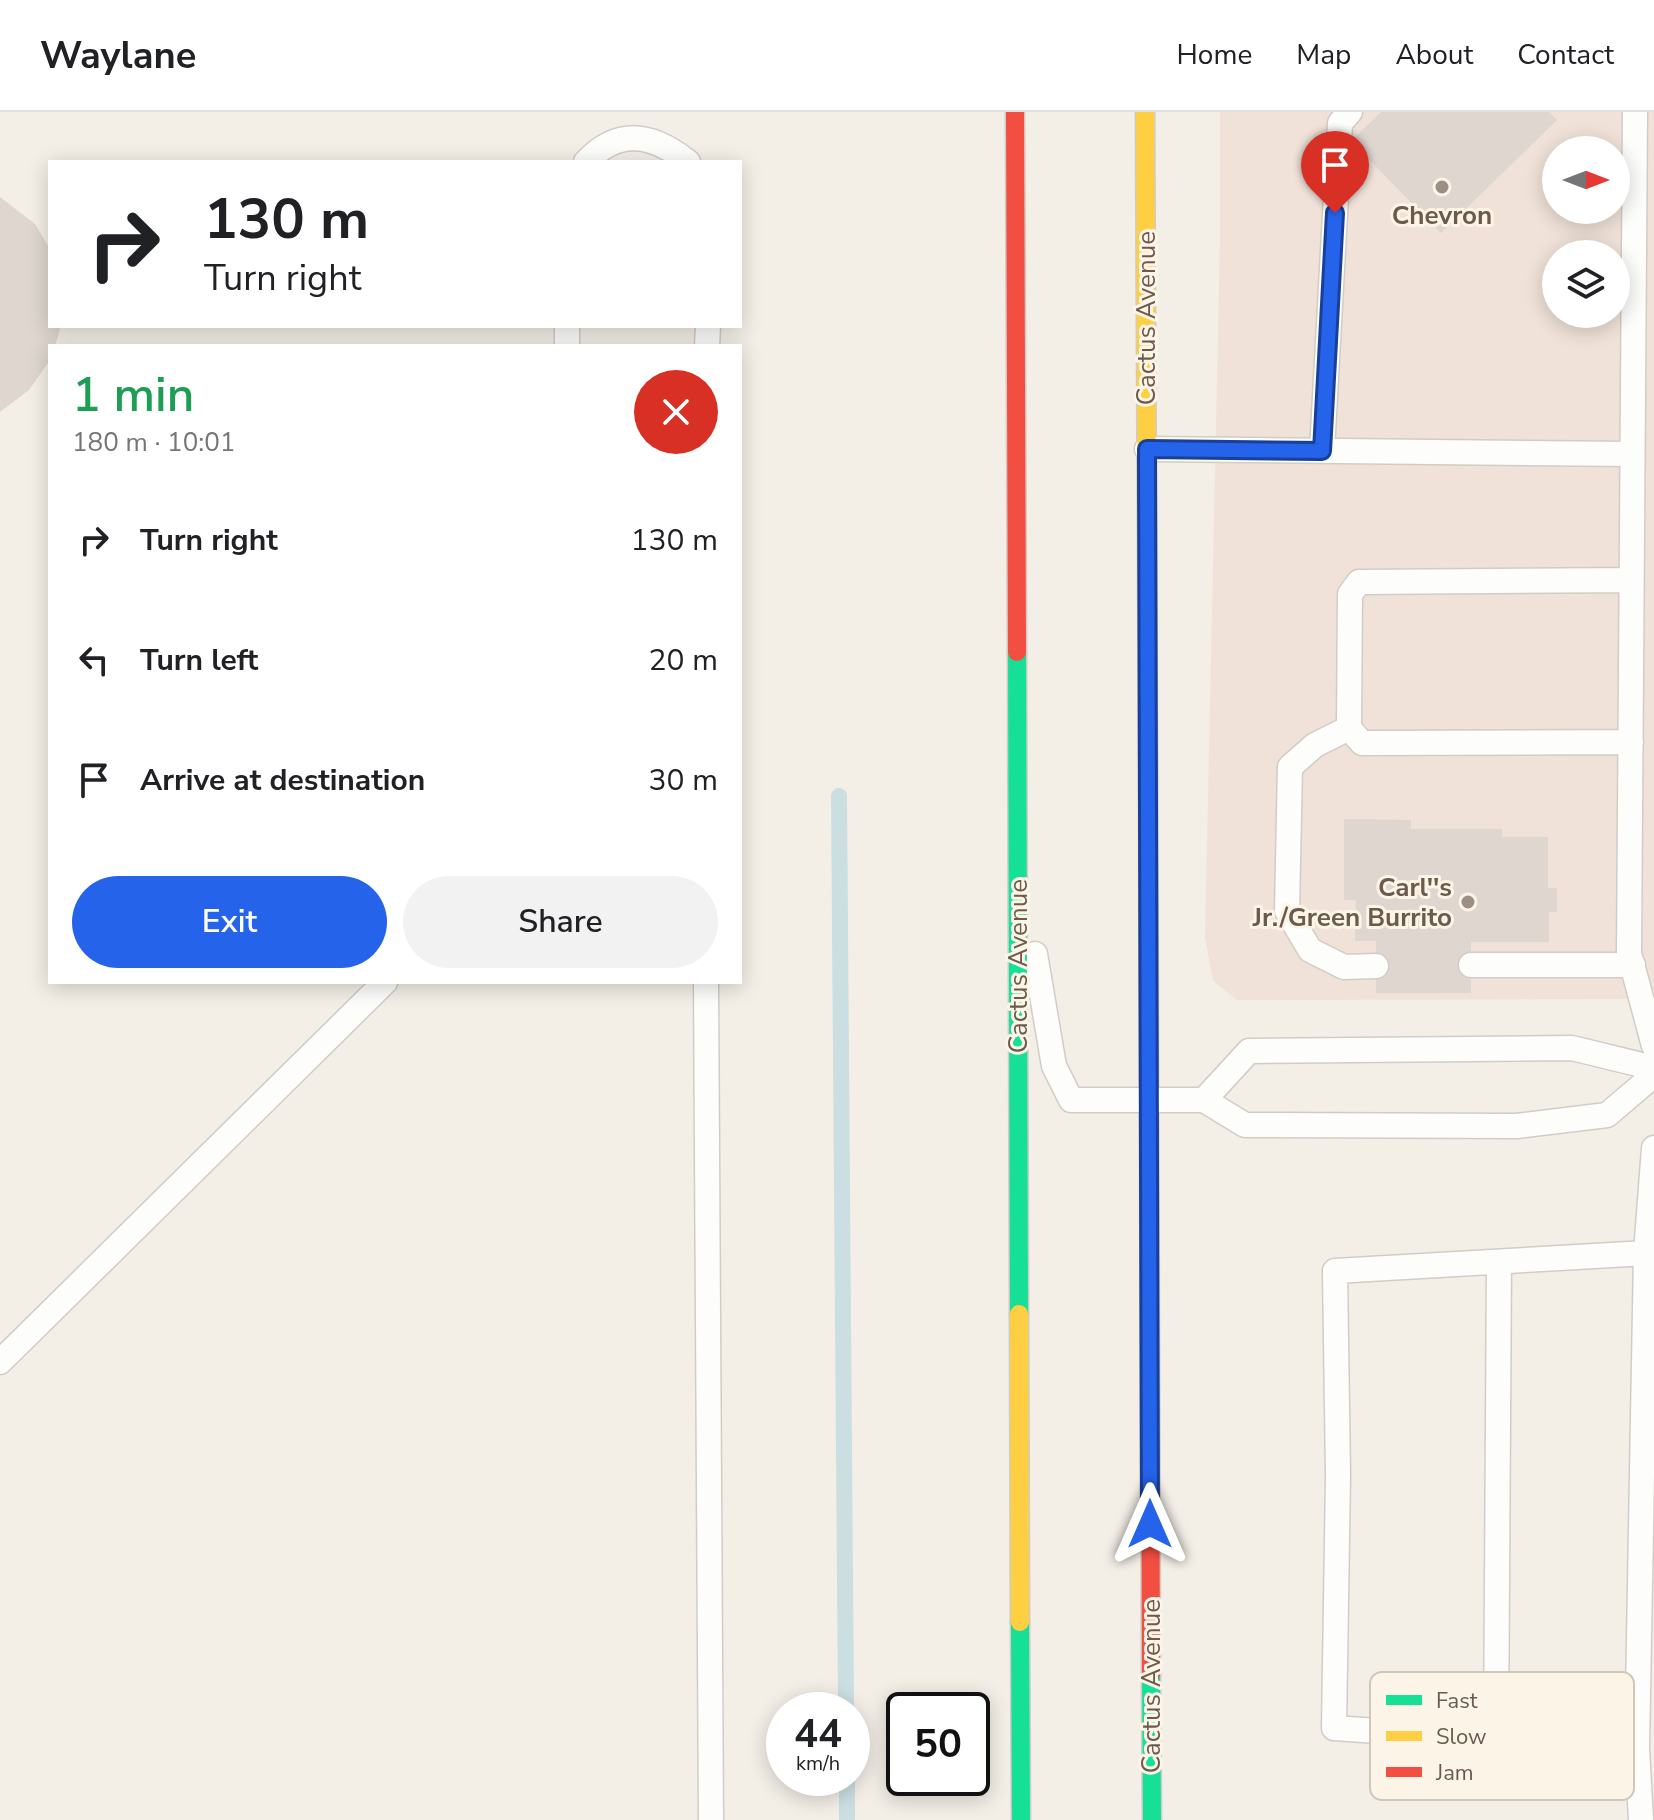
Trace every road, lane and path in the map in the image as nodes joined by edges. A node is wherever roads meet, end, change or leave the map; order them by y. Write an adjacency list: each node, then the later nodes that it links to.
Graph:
1 (1015, 112): 13 (main road, Cactus Avenue)
2 (1145, 112): 7 (main road, Cactus Avenue)
3 (1350, 112): 8 (lane)
4 (1635, 112): 9 (lane)
5 (588, 160): 6 (lane)
6 (686, 160)
7 (1147, 449): 8 (lane); 23 (main road, Cactus Avenue)
8 (1322, 451): 9 (lane)
9 (1632, 454): 10 (lane)
10 (1639, 594): 11 (lane); 12 (lane)
11 (1349, 728): 12 (lane); 17 (lane)
12 (1631, 742): 14 (lane)
13 (1018, 846): 23 (lane); 35 (main road, Cactus Avenue)
14 (1642, 904): 16 (lane)
15 (1471, 965): 16 (lane)
16 (1633, 965): 20 (lane)
17 (1376, 966)
18 (383, 984): 29 (lane)
19 (706, 984): 34 (lane)
20 (1654, 1046)
21 (1654, 1068): 24 (lane)
22 (1654, 1075): 24 (lane)
23 (1147, 1099): 24 (lane); 36 (main road, Cactus Avenue)
24 (1204, 1100)
25 (1654, 1148): 26 (lane)
26 (1652, 1210): 27 (lane)
27 (1646, 1253): 28 (lane); 33 (lane)
28 (1499, 1262): 30 (lane); 31 (lane)
29 (0, 1362)
30 (1496, 1672)
31 (1370, 1731)
32 (1634, 1749): 33 (lane)
33 (1637, 1749): 37 (lane)
34 (711, 1820)
35 (1021, 1820)
36 (1152, 1820)
37 (1641, 1820)

